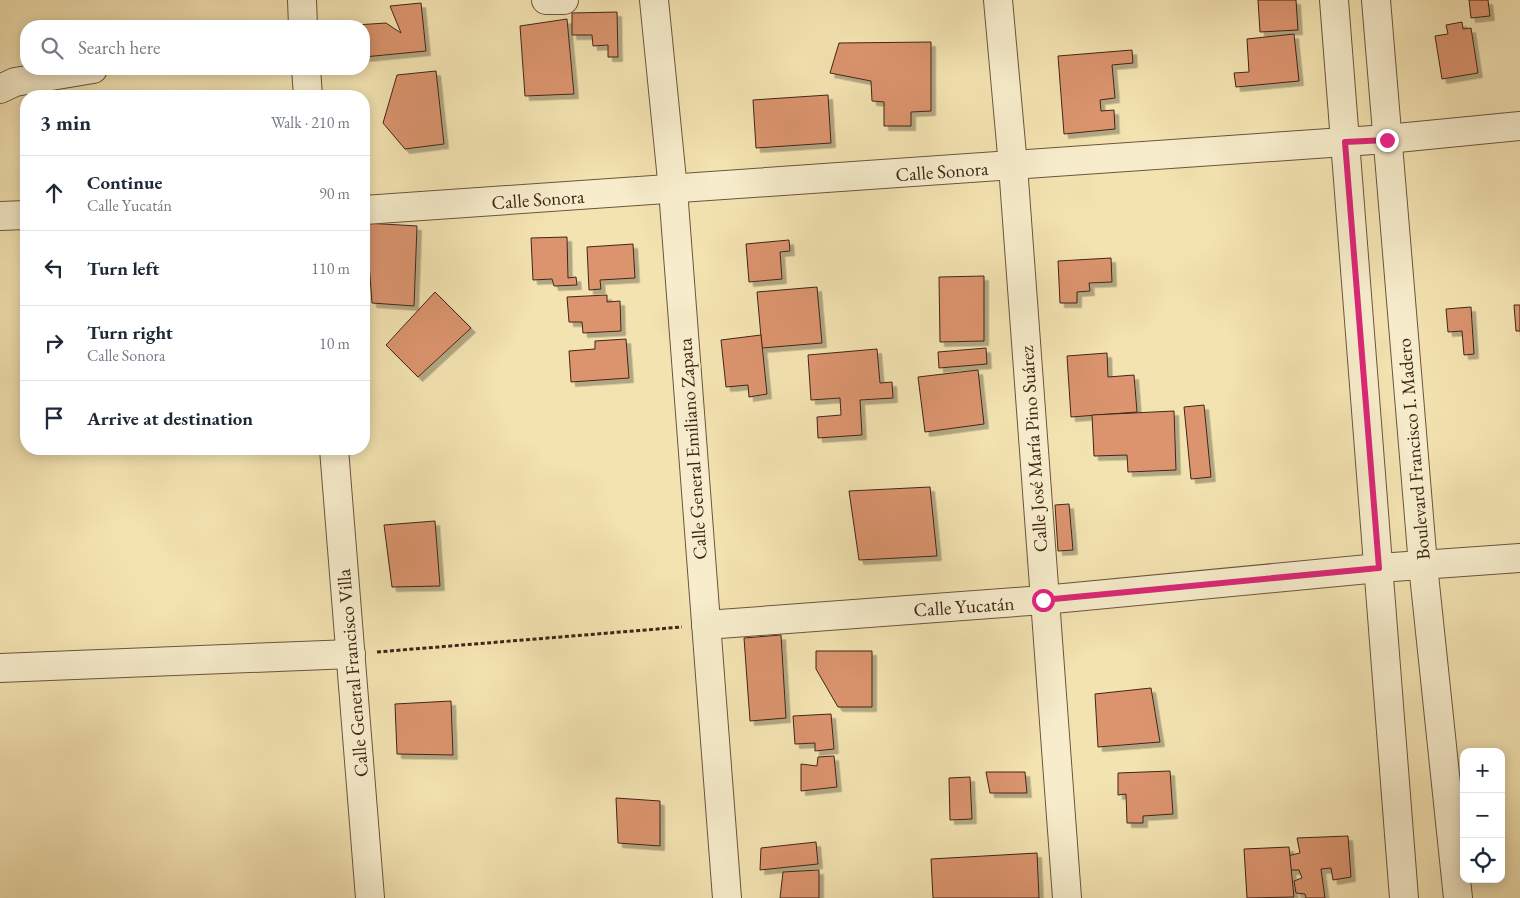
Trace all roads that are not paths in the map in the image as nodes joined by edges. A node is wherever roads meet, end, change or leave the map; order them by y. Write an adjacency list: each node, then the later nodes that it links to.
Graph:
1 (302, 0): 8 (street)
2 (546, 0): 3 (street)
3 (564, 0)
4 (654, 0): 17 (street, Calle General Emiliano Zapata)
5 (998, 0): 16 (street, Calle José María Pino Suárez)
6 (1334, 0): 15 (street)
7 (1376, 0): 14 (street, Boulevard Francisco I. Madero)
8 (303, 20)
9 (57, 75): 11 (street)
10 (306, 75): 12 (street)
11 (0, 89)
12 (308, 90)
13 (1520, 126): 14 (street, Calle Sonora)
14 (1387, 140): 15 (street, Calle Sonora); 23 (street, Boulevard Francisco I. Madero)
15 (1345, 142): 16 (street, Calle Sonora); 24 (street)
16 (1013, 166): 17 (street, Calle Sonora); 25 (street, Calle José María Pino Suárez)
17 (672, 190): 18 (street, Calle Sonora); 26 (street, Calle General Emiliano Zapata)
18 (370, 210)
19 (0, 216): 20 (street)
20 (20, 216)
21 (334, 455): 27 (street, Calle General Francisco Villa)
22 (1520, 558): 23 (street, Calle Yucatán)
23 (1423, 565): 24 (street, Calle Yucatán); 33 (street, Boulevard Francisco I. Madero)
24 (1379, 568): 25 (street, Calle Yucatán); 32 (street)
25 (1043, 600): 26 (street, Calle Yucatán); 31 (street, Calle José María Pino Suárez)
26 (706, 625): 30 (street, Calle General Emiliano Zapata)
27 (351, 654): 28 (street); 29 (street, Calle General Francisco Villa)
28 (0, 668)
29 (370, 898)
30 (727, 898)
31 (1067, 898)
32 (1404, 898)
33 (1458, 898)

